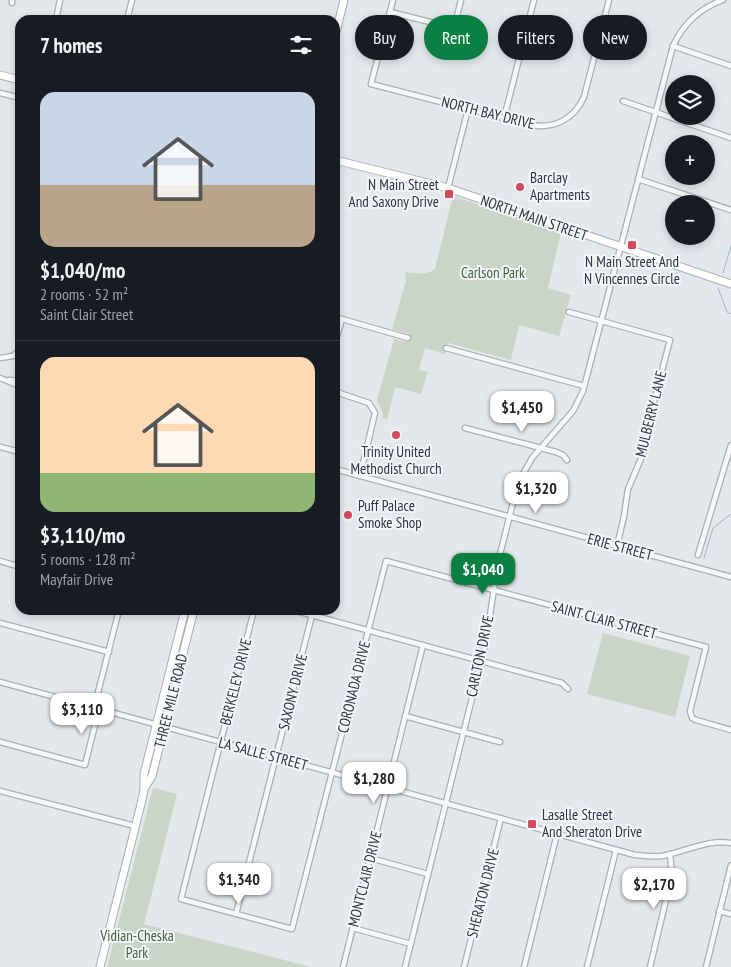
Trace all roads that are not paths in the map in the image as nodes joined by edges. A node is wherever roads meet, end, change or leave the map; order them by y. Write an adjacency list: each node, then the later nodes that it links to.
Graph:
1 (60, 0): 10 (street)
2 (132, 0): 11 (street)
3 (344, 0): 12 (street)
4 (393, 0): 9 (street)
5 (462, 0): 9 (street)
6 (534, 0): 22 (street)
7 (609, 0): 22 (street, NORTH BAY DRIVE)
8 (723, 0): 13 (street)
9 (390, 12): 20 (street, NORTH BAY DRIVE)
10 (57, 15)
11 (128, 15)
12 (340, 16)
13 (673, 46): 14 (street); 21 (street, CARLTON DRIVE)
14 (731, 66)
15 (0, 75): 16 (street)
16 (15, 79)
17 (0, 93): 18 (street)
18 (15, 97)
19 (623, 102): 21 (street)
20 (468, 109): 22 (street, NORTH BAY DRIVE); 26 (street)
21 (655, 113): 23 (street); 25 (street, CARLTON DRIVE)
22 (504, 118)
23 (731, 138)
24 (340, 161): 26 (street, NORTH MAIN STREET)
25 (638, 180): 27 (street); 28 (street, CARLTON DRIVE)
26 (448, 188): 28 (street, NORTH MAIN STREET)
27 (731, 210)
28 (621, 247): 29 (street, NORTH MAIN STREET); 32 (street, CARLTON DRIVE)
29 (731, 284)
30 (569, 312): 32 (street)
31 (342, 319): 33 (street); 34 (street)
32 (601, 322): 41 (street, CARLTON DRIVE); 52 (street, MULBERRY LANE)
33 (340, 326)
34 (408, 338)
35 (446, 348): 41 (street)
36 (15, 354): 37 (street)
37 (0, 358)
38 (0, 378): 39 (street); 40 (street)
39 (15, 380)
40 (15, 384)
41 (584, 386): 46 (street, CARLTON DRIVE)
42 (340, 393): 50 (street)
43 (465, 428): 46 (street)
44 (731, 445): 53 (street)
45 (0, 447): 47 (street)
46 (540, 448): 48 (street); 51 (street, CARLTON DRIVE)
47 (15, 451)
48 (568, 460)
49 (340, 470): 50 (street, ERIE STREET)
50 (360, 476): 51 (street, ERIE STREET)
51 (510, 517): 52 (street, ERIE STREET); 58 (street, CARLTON DRIVE)
52 (617, 546): 57 (street, ERIE STREET)
53 (698, 555)
54 (386, 560): 58 (street, SAINT CLAIR STREET); 65 (street, CORONADA DRIVE)
55 (0, 561): 56 (street)
56 (15, 564)
57 (731, 577)
58 (493, 590): 68 (street, CARLTON DRIVE); 75 (street, SAINT CLAIR STREET)
59 (118, 615): 67 (street)
60 (184, 615): 73 (street, THREE MILE ROAD)
61 (193, 615): 74 (street, THREE MILE ROAD)
62 (253, 615): 78 (street, BERKELEY DRIVE)
63 (312, 615): 65 (street); 80 (street, SAXONY DRIVE)
64 (0, 623): 67 (street)
65 (368, 630): 66 (street); 81 (street, CORONADA DRIVE)
66 (423, 645): 68 (street); 72 (street, MONTCLAIR DRIVE)
67 (109, 652): 71 (street)
68 (481, 661): 70 (street); 76 (street, CARLTON DRIVE)
69 (0, 682): 71 (street, LA SALLE STREET)
70 (568, 689)
71 (97, 708): 73 (street, LA SALLE STREET); 77 (street)
72 (405, 716): 76 (street); 82 (street, MONTCLAIR DRIVE)
73 (156, 725): 74 (street, LA SALLE STREET); 83 (street, THREE MILE ROAD)
74 (164, 727): 78 (street, LA SALLE STREET); 83 (street, THREE MILE ROAD)
75 (731, 730)
76 (463, 732): 79 (street); 85 (street, CARLTON DRIVE)
77 (0, 742)
78 (220, 742): 80 (street, LA SALLE STREET); 96 (street, BERKELEY DRIVE)
79 (500, 742)
80 (276, 757): 81 (street, LA SALLE STREET); 96 (street, SAXONY DRIVE)
81 (332, 772): 82 (street, LA SALLE STREET); 96 (street, CORONADA DRIVE)
82 (388, 788): 85 (street, LA SALLE STREET); 92 (street, MONTCLAIR DRIVE)
83 (144, 790): 87 (street, THREE MILE ROAD)
84 (0, 791): 87 (street)
85 (445, 803): 86 (street, LA SALLE STREET); 94 (street, CARLTON DRIVE)
86 (501, 818): 88 (street, LA SALLE STREET); 103 (street, SHERATON DRIVE)
87 (135, 826): 100 (street, THREE MILE ROAD)
88 (557, 834): 90 (street, LA SALLE STREET); 104 (street)
89 (731, 843): 91 (street, LA SALLE STREET)
90 (616, 850): 91 (street, LA SALLE STREET); 105 (street)
91 (670, 854): 106 (street)
92 (370, 858): 94 (street); 98 (street, MONTCLAIR DRIVE)
93 (731, 865): 95 (street)
94 (428, 874): 99 (street, CARLTON DRIVE)
95 (720, 911): 97 (street); 107 (street)
96 (236, 914)
97 (731, 914)
98 (353, 928): 99 (street); 101 (street, MONTCLAIR DRIVE)
99 (410, 944): 102 (street, CARLTON DRIVE)
100 (100, 967)
101 (343, 967)
102 (405, 967)
103 (464, 967)
104 (524, 967)
105 (587, 967)
106 (650, 967)
107 (706, 967)

